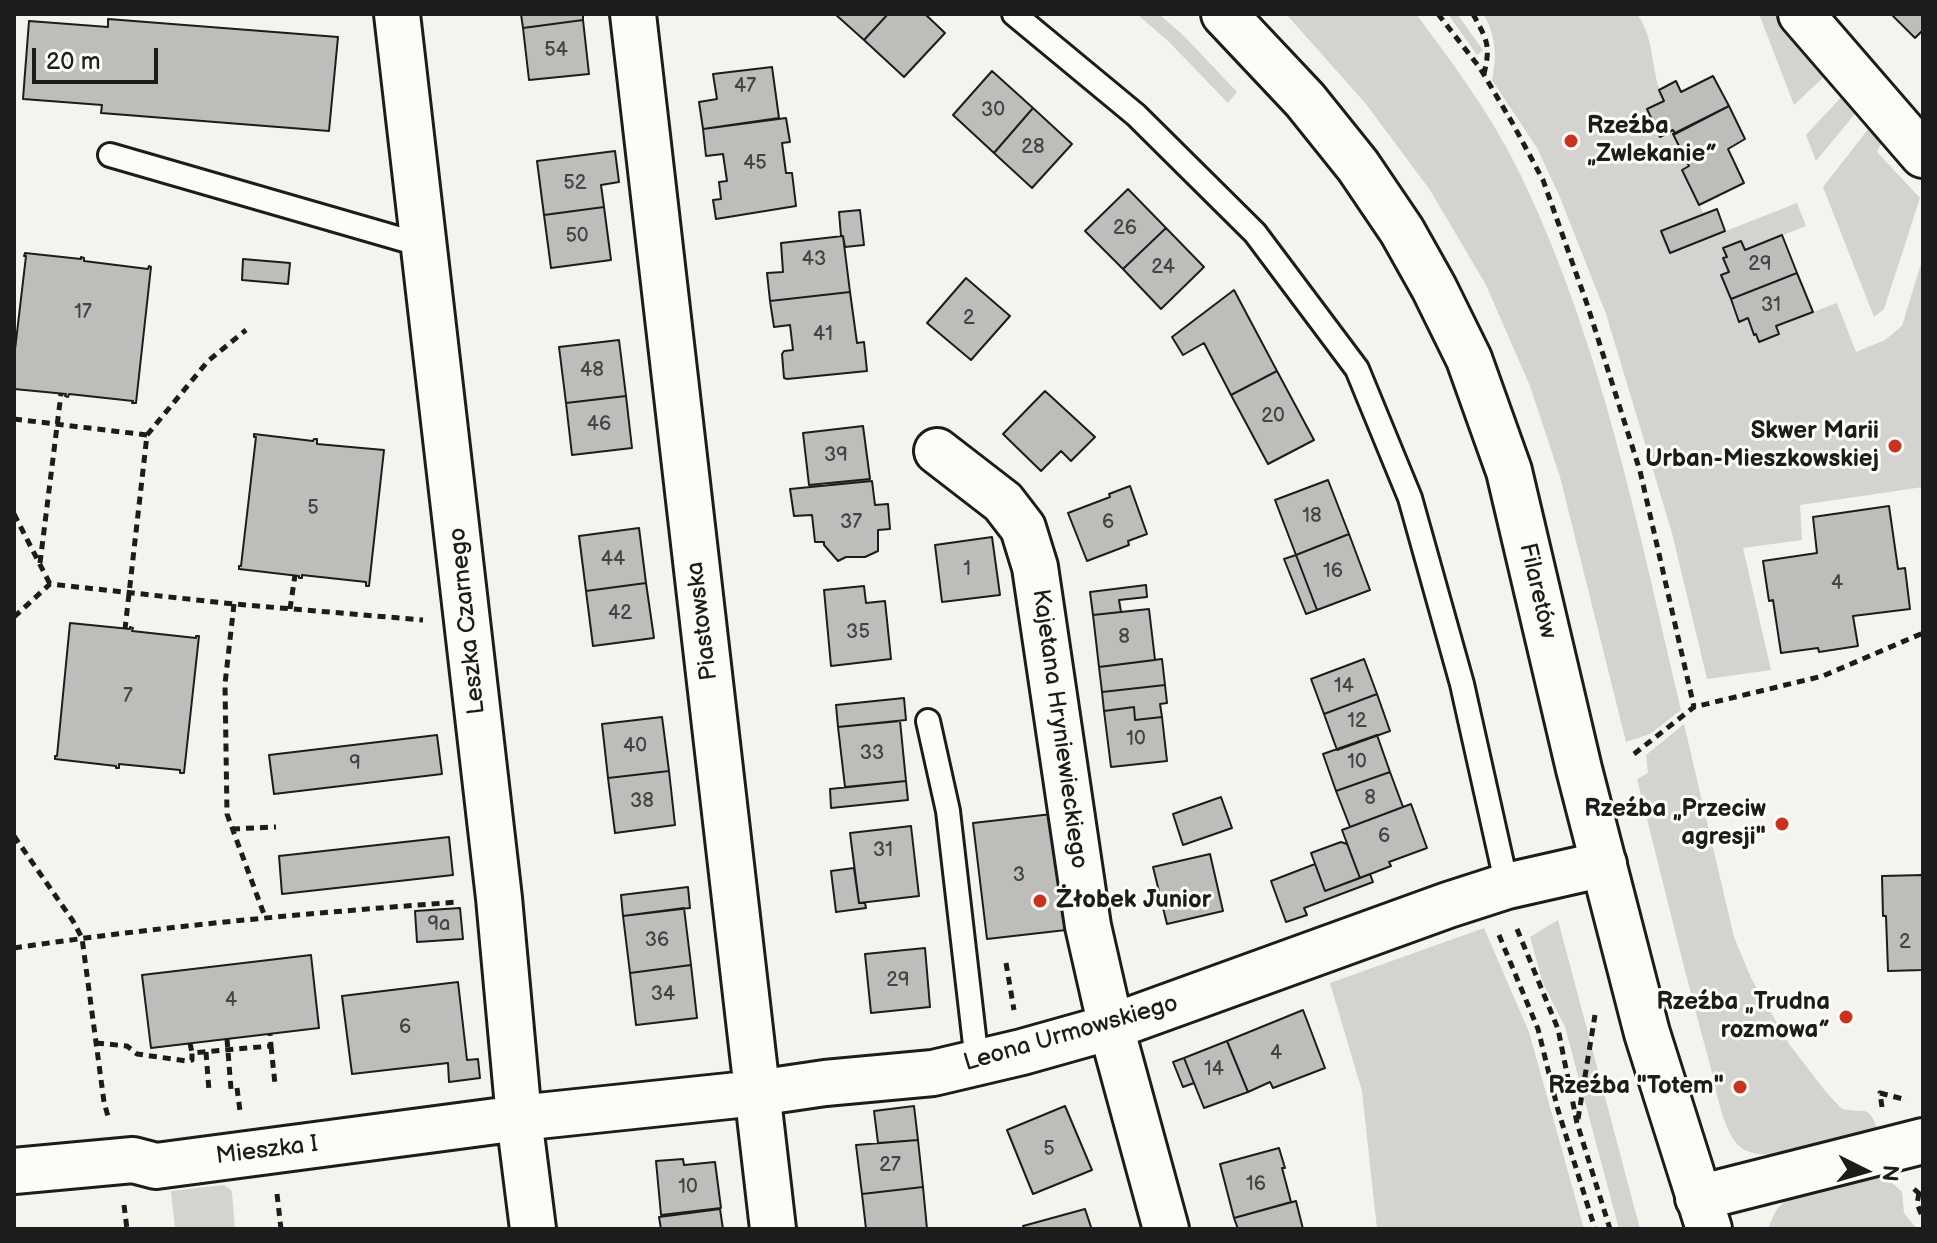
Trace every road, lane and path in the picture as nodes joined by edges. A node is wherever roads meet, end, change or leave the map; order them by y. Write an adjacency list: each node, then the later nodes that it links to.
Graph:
1 (397, 14): 11 (street, Leszka Czarnego)
2 (633, 14): 58 (street, Piastowska)
3 (1014, 14): 37 (lane)
4 (1438, 14): 8 (path)
5 (1473, 14): 8 (path)
6 (1801, 14): 10 (street)
7 (1224, 16): 36 (street, Filaretów)
8 (1484, 75): 30 (path)
9 (110, 155): 11 (lane)
10 (1923, 155)
11 (425, 246): 27 (street, Leszka Czarnego)
12 (246, 330): 16 (path)
13 (61, 394): 15 (path)
14 (14, 419): 15 (path)
15 (57, 424): 16 (path); 20 (path)
16 (147, 435): 23 (path)
17 (937, 451): 46 (street, Kajetana Hryniewieckiego)
18 (14, 514): 19 (path)
19 (16, 524): 20 (path)
20 (40, 563): 22 (path)
21 (295, 575): 25 (path)
22 (50, 584): 23 (path); 26 (path)
23 (129, 593): 24 (path); 28 (path)
24 (234, 604): 25 (path); 34 (path)
25 (290, 609): 27 (path)
26 (14, 617)
27 (468, 623): 38 (street, Leszka Czarnego)
28 (125, 629)
29 (1923, 633): 30 (path)
30 (1694, 707): 32 (path)
31 (928, 721): 55 (lane)
32 (1634, 754)
33 (276, 827): 34 (path)
34 (232, 829): 39 (path)
35 (14, 836): 42 (path)
36 (1604, 864): 37 (street, Leona Urmowskiego); 66 (street, Filaretów)
37 (1507, 886): 46 (street, Leona Urmowskiego)
38 (499, 898): 39 (path); 60 (street, Leszka Czarnego)
39 (265, 917): 42 (path)
40 (1529, 924): 41 (path)
41 (1517, 928): 73 (path); 74 (path)
42 (82, 938): 43 (path); 49 (path)
43 (14, 948)
44 (1006, 963): 45 (path)
45 (1014, 1011)
46 (1111, 1027): 55 (street, Leona Urmowskiego); 72 (street, Kajetana Hryniewieckiego)
47 (270, 1034): 51 (path)
48 (227, 1039): 52 (path)
49 (96, 1043): 54 (path); 62 (path)
50 (190, 1043): 54 (path)
51 (271, 1046): 52 (path); 56 (path)
52 (229, 1050): 53 (path); 59 (path)
53 (206, 1052): 54 (path); 57 (path)
54 (192, 1053)
55 (977, 1062): 58 (street, Leona Urmowskiego)
56 (275, 1084)
57 (209, 1091)
58 (757, 1093): 60 (street, Leona Urmowskiego); 71 (street, Piastowska)
59 (239, 1107)
60 (519, 1118): 62 (street, Mieszka I); 70 (street, Leszka Czarnego)
61 (1923, 1141): 66 (street)
62 (117, 1162): 63 (street, Mieszka I); 68 (path)
63 (14, 1171)
64 (276, 1187): 69 (path)
65 (1920, 1187): 67 (path)
66 (1704, 1214)
67 (1923, 1218)
68 (127, 1229)
69 (281, 1229)
70 (533, 1229)
71 (773, 1229)
72 (1166, 1229)
73 (1595, 1229)
74 (1610, 1229)

